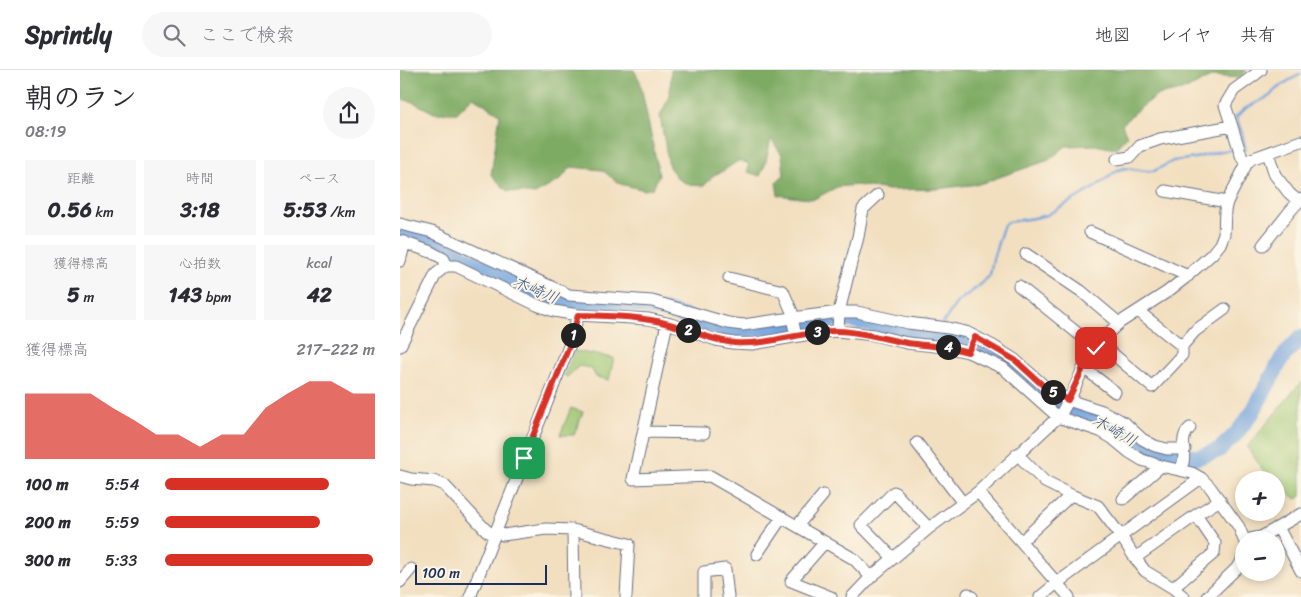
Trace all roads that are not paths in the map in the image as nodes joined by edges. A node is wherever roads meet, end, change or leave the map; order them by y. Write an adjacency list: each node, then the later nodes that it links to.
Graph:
1 (1261, 70): 2 (street)
2 (1232, 126): 5 (street); 6 (street)
3 (1301, 142): 4 (street)
4 (1268, 153): 6 (street); 9 (street)
5 (1117, 159)
6 (1247, 163): 10 (street)
7 (1165, 190): 10 (street)
8 (878, 195): 23 (street)
9 (1300, 200): 14 (street)
10 (1227, 202): 18 (street)
11 (400, 224): 25 (street)
12 (1090, 232): 18 (street)
13 (403, 241): 16 (street); 17 (street)
14 (1263, 245)
15 (1026, 254): 28 (street)
16 (400, 261)
17 (446, 266): 24 (street); 34 (street)
18 (1188, 276): 22 (street)
19 (729, 278): 25 (street)
20 (1019, 286): 33 (street)
21 (1225, 309): 35 (street)
22 (1138, 311): 28 (street); 35 (street)
23 (839, 312): 25 (street); 27 (street); 29 (street)
24 (578, 315): 26 (street); 66 (street)
25 (792, 318): 30 (street)
26 (667, 323): 30 (street); 42 (street)
27 (911, 323): 31 (street); 32 (street)
28 (1119, 323): 33 (street)
29 (838, 331): 30 (street); 32 (street)
30 (796, 336)
31 (975, 337): 36 (street); 39 (street)
32 (908, 343): 36 (street)
33 (1098, 345): 35 (street); 37 (street)
34 (400, 346)
35 (1182, 346)
36 (968, 352): 40 (street)
37 (1084, 368): 38 (street); 39 (street)
38 (1115, 392)
39 (1068, 400): 40 (street); 45 (street)
40 (1058, 416): 46 (street); 47 (street)
41 (1190, 428): 45 (street)
42 (643, 432): 43 (street); 59 (street)
43 (704, 433)
44 (917, 443): 56 (street)
45 (1184, 449): 48 (street)
46 (1017, 454): 51 (street); 53 (street)
47 (1161, 466): 48 (street); 54 (street)
48 (1180, 470): 50 (street)
49 (400, 476): 66 (street)
50 (1201, 478): 55 (street); 68 (street)
51 (978, 492): 56 (street); 78 (street)
52 (822, 495): 60 (street)
53 (1071, 495): 67 (street); 68 (street)
54 (1123, 499)
55 (1220, 500): 58 (street); 64 (street)
56 (963, 503): 62 (street)
57 (1301, 514): 61 (street)
58 (1196, 515): 72 (street); 79 (street)
59 (782, 517): 60 (street); 70 (street)
60 (797, 526): 69 (street)
61 (1278, 527): 65 (street); 75 (street)
62 (929, 528): 71 (street); 71 (street)
63 (573, 530): 66 (street); 81 (street); 82 (street)
64 (1241, 531)
65 (1271, 531)
66 (495, 534): 80 (street)
67 (1027, 536)
68 (1121, 536): 72 (street); 78 (street)
69 (824, 542): 76 (street); 85 (street)
70 (757, 554)
71 (893, 558): 76 (street)
72 (1135, 558): 79 (street)
73 (411, 569): 77 (street)
74 (1235, 570): 90 (street)
75 (1301, 571)
76 (871, 576): 86 (street)
77 (400, 582)
78 (1056, 583): 87 (street); 88 (street)
79 (1173, 588): 89 (street)
80 (470, 597)
81 (574, 597)
82 (626, 597)
83 (704, 597): 84 (street)
84 (728, 597)
85 (831, 597)
86 (852, 597)
87 (1040, 597)
88 (1069, 597)
89 (1184, 597)
90 (1208, 597)

